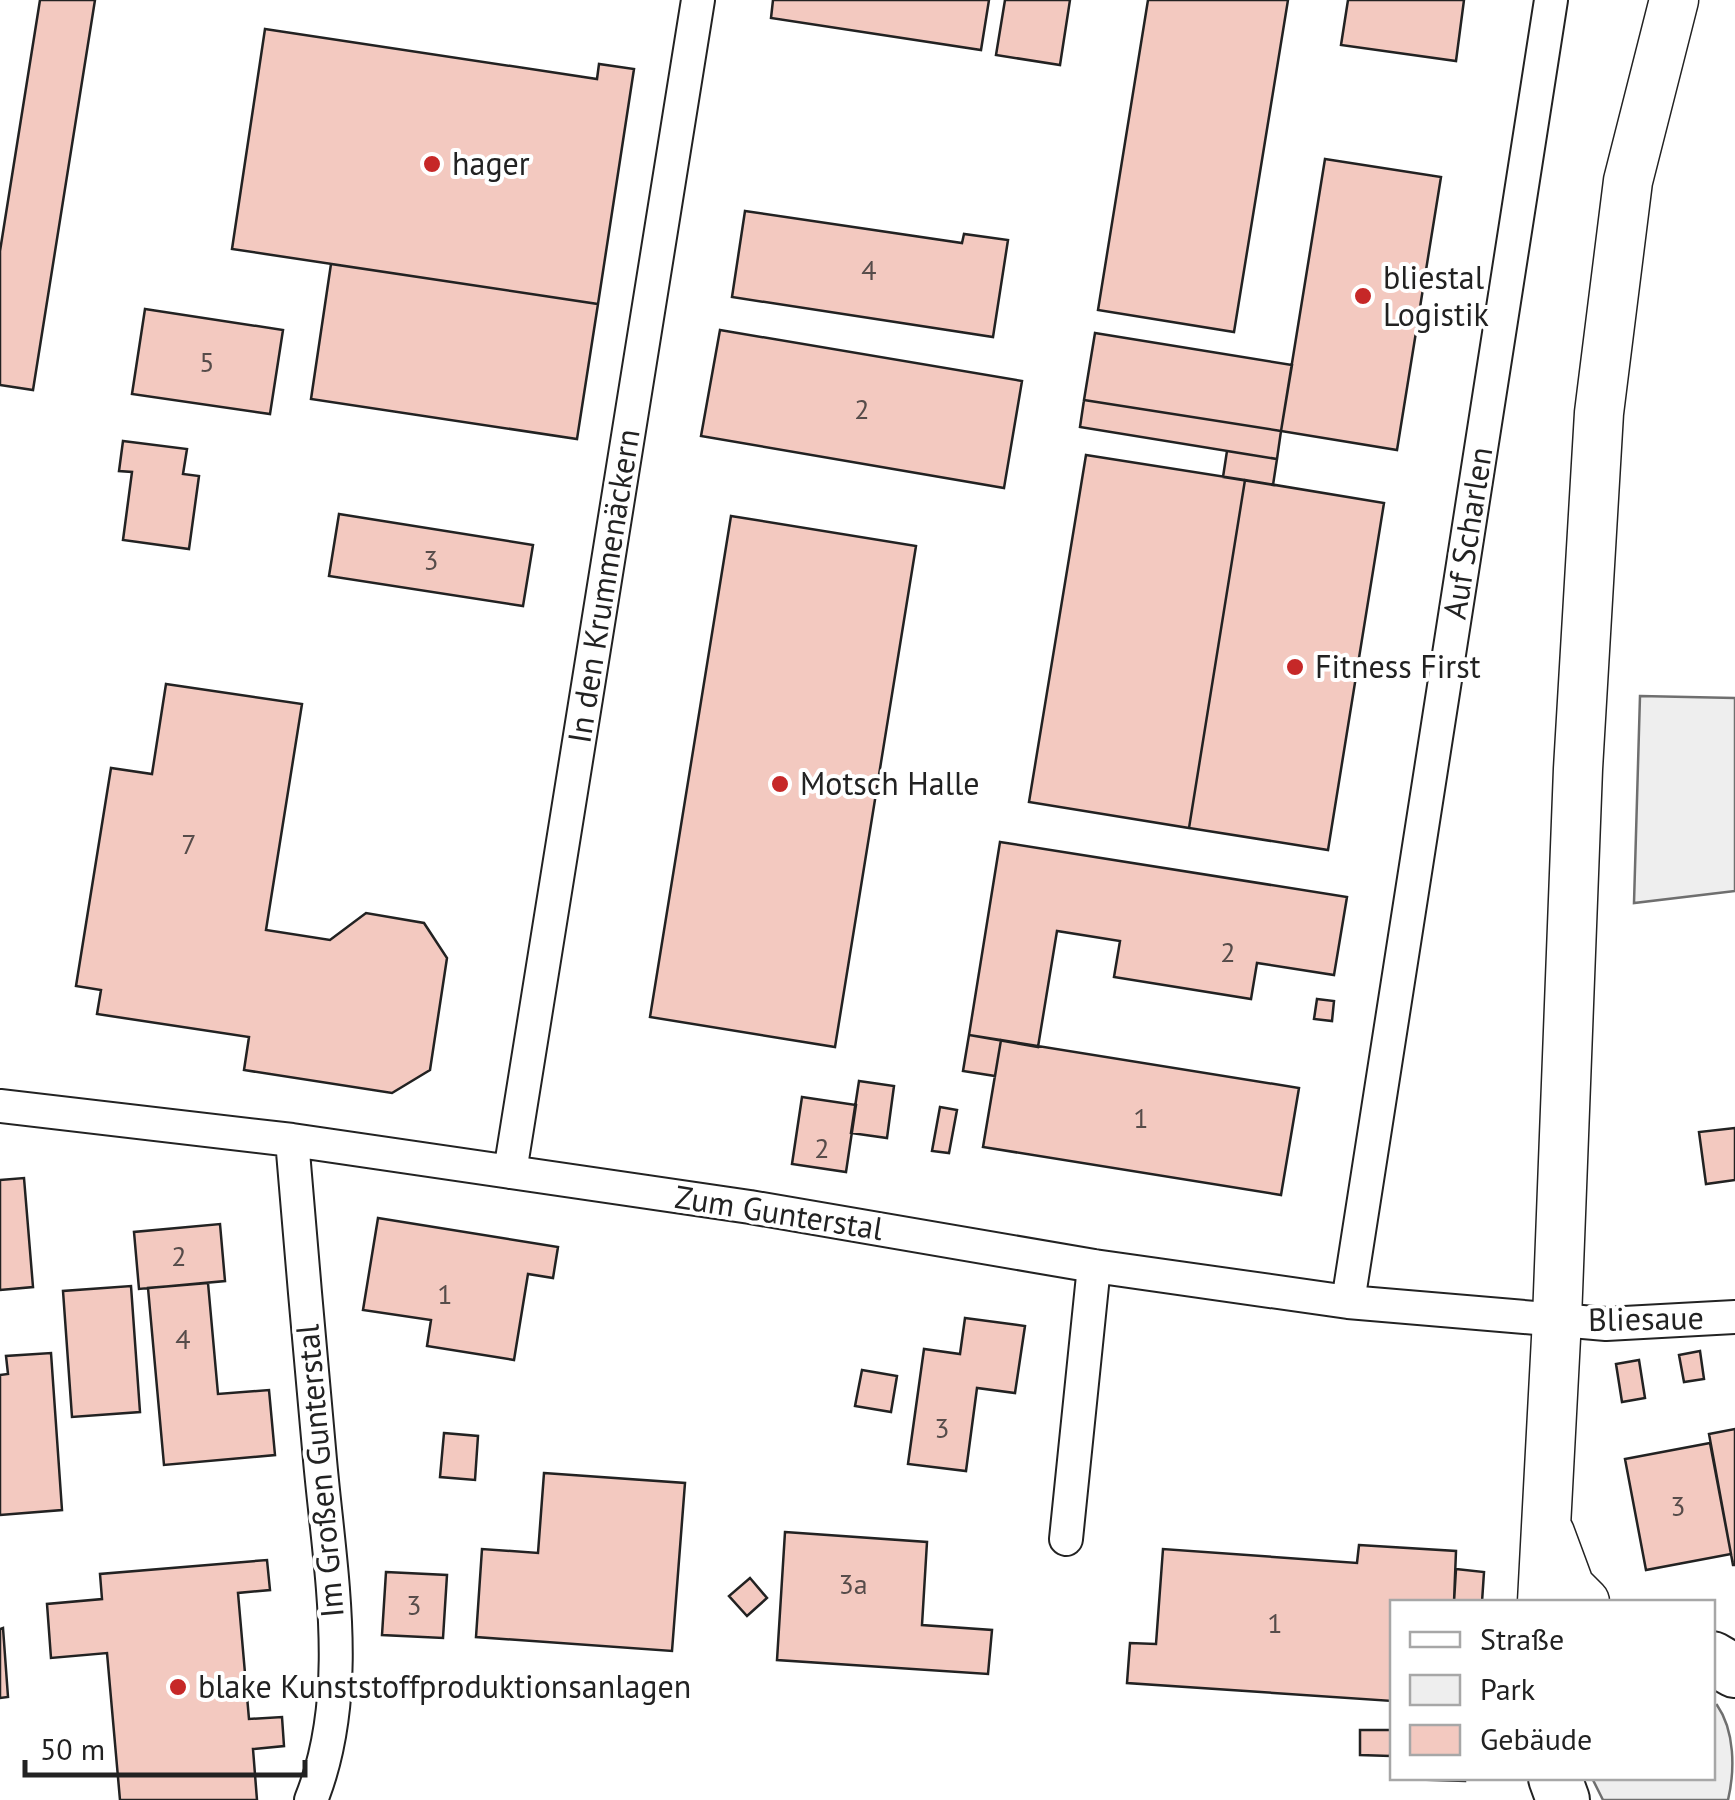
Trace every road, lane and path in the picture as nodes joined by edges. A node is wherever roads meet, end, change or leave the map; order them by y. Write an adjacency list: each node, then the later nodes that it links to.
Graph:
1 (698, 0): 6 (street, In den Krummenäckern)
2 (1551, 0): 8 (street, Auf Scharlen)
3 (1674, 0): 10 (main road)
4 (0, 1106): 5 (street, Zum Gunterstal)
5 (292, 1140): 6 (street, Zum Gunterstal); 15 (street, Im Großen Gunterstal)
6 (510, 1172): 7 (street, Zum Gunterstal)
7 (1094, 1266): 8 (street, Zum Gunterstal); 12 (street)
8 (1348, 1302): 10 (street, Zum Gunterstal)
9 (1735, 1317): 10 (street, Bliesaue)
10 (1557, 1319): 11 (main road)
11 (1546, 1520): 13 (main road); 14 (main road)
12 (1066, 1540)
13 (1542, 1600)
14 (1583, 1600)
15 (311, 1800)

